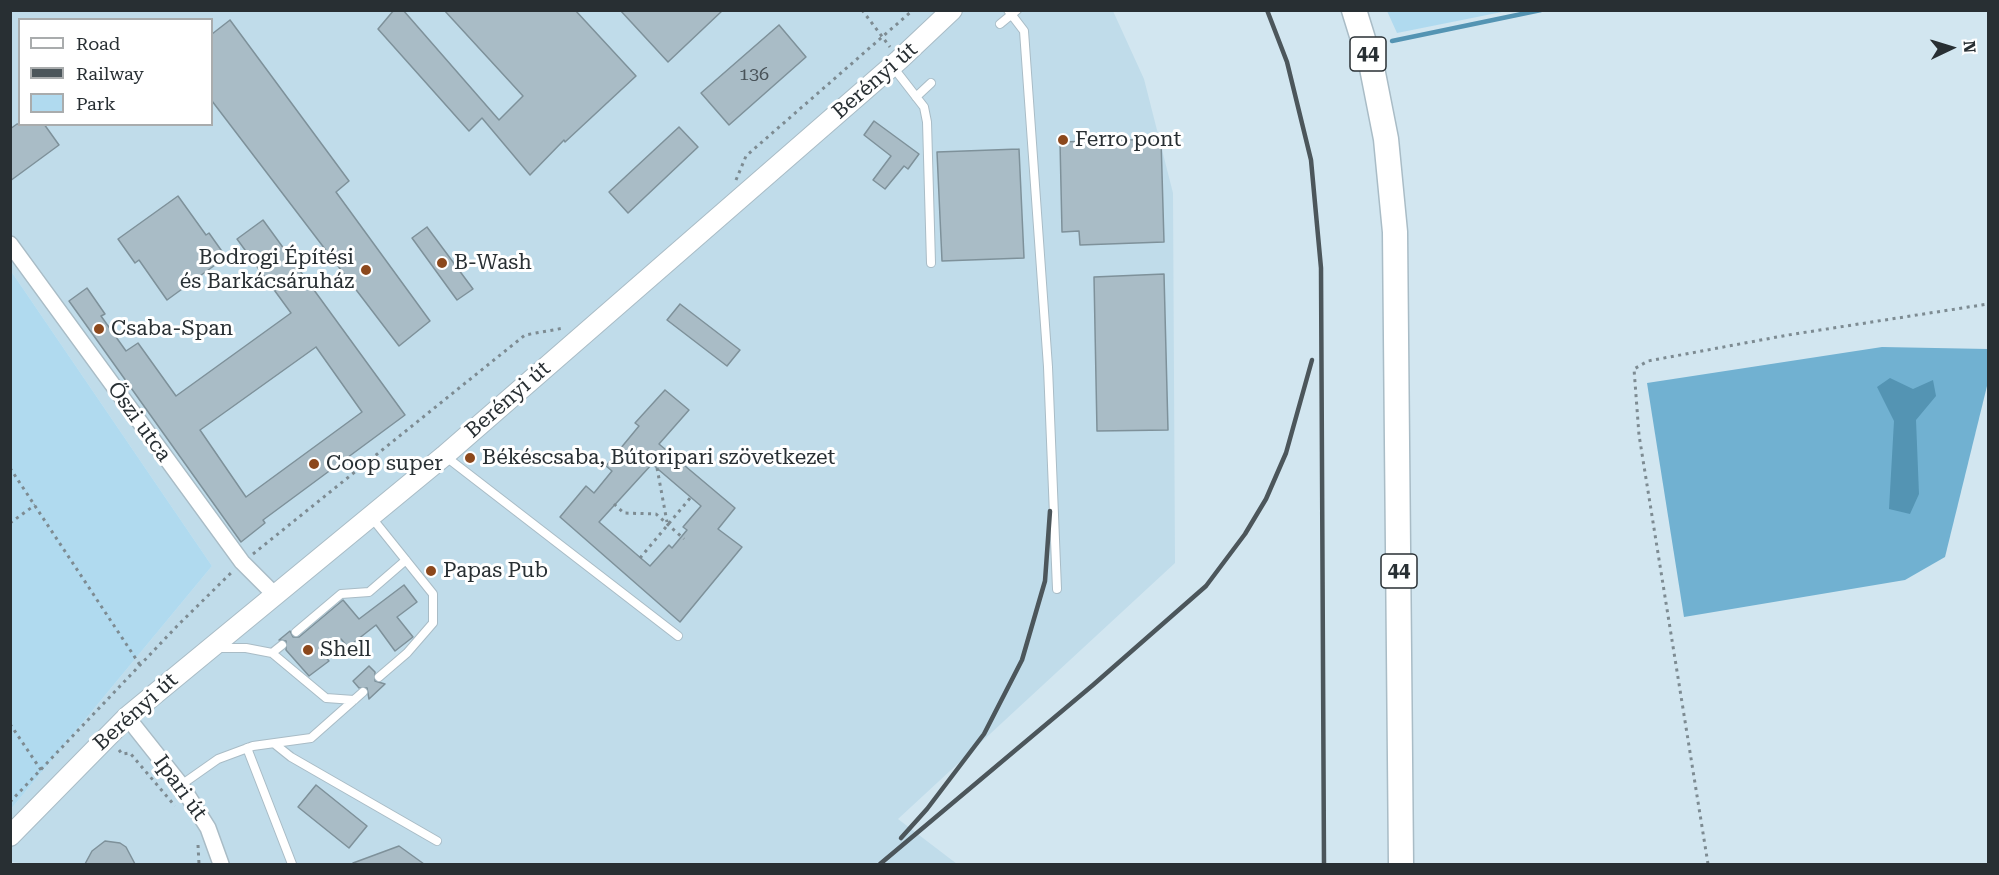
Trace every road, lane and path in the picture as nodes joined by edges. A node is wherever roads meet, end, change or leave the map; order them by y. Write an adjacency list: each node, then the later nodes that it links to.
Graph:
1 (862, 10): 7 (path)
2 (913, 10): 7 (path)
3 (952, 10): 8 (street, Berényi út)
4 (1354, 10): 56 (main road, 44)
5 (1012, 12): 6 (lane); 29 (lane)
6 (1000, 24)
7 (881, 36): 8 (path); 11 (path)
8 (896, 63): 10 (lane); 16 (street, Berényi út)
9 (931, 83): 10 (lane)
10 (916, 97): 13 (lane)
11 (733, 189)
12 (10, 244): 28 (street, Őszi utca)
13 (931, 263)
14 (1989, 304): 57 (path)
15 (569, 327): 28 (path)
16 (444, 456): 22 (street, Berényi út); 32 (lane)
17 (10, 468): 21 (path)
18 (657, 468): 24 (path)
19 (691, 497): 24 (path)
20 (614, 504): 24 (path)
21 (35, 505): 23 (path); 36 (path)
22 (370, 515): 27 (lane); 30 (street, Berényi út)
23 (10, 523)
24 (668, 524): 25 (path); 26 (path)
25 (684, 539)
26 (640, 558)
27 (406, 560): 31 (lane); 37 (lane)
28 (242, 562): 30 (street, Őszi utca); 36 (path)
29 (1057, 589)
30 (274, 594): 34 (street, Berényi út)
31 (296, 632)
32 (678, 636)
33 (282, 645): 35 (lane)
34 (209, 648): 35 (lane); 41 (street, Berényi út)
35 (272, 653): 39 (lane)
36 (140, 665): 40 (path)
37 (380, 677)
38 (363, 692): 39 (lane)
39 (354, 700): 44 (lane)
40 (93, 715): 43 (path); 46 (path)
41 (127, 717): 43 (street, Berényi út); 47 (street, Ipari út)
42 (10, 724): 46 (path)
43 (109, 735): 49 (path); 50 (street, Berényi út)
44 (276, 745): 45 (lane); 52 (lane)
45 (247, 748): 47 (lane); 55 (lane)
46 (41, 770): 48 (path)
47 (181, 785): 54 (street, Ipari út)
48 (10, 802)
49 (180, 812)
50 (10, 836)
51 (198, 839): 53 (path)
52 (437, 841)
53 (199, 864)
54 (220, 864)
55 (292, 864)
56 (1401, 864)
57 (1708, 864)

